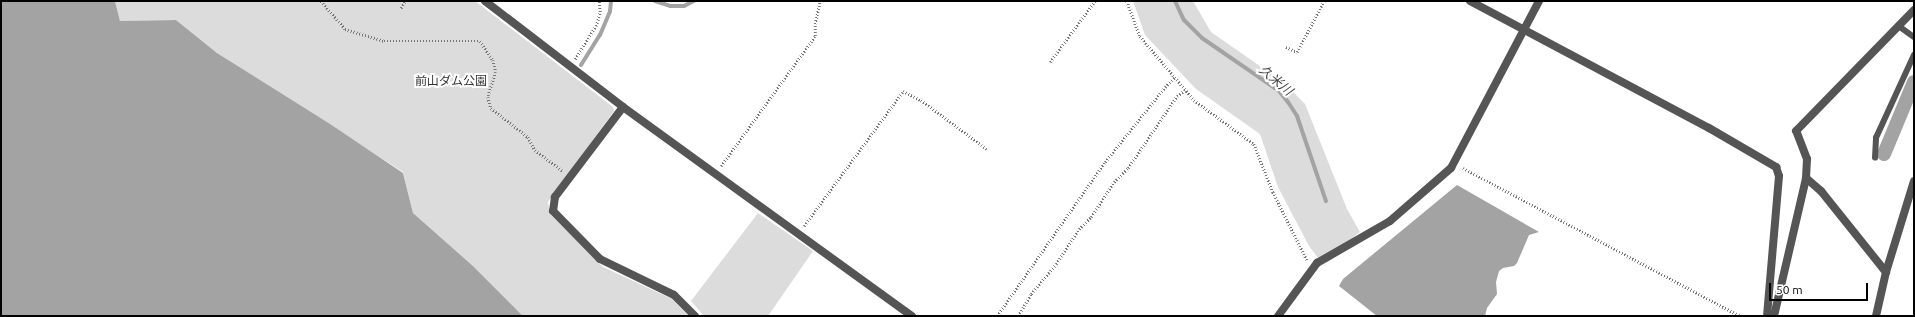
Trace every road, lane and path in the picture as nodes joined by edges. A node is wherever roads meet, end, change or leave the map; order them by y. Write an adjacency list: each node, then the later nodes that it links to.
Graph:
1 (321, 1): 27 (path)
2 (405, 1): 11 (path)
3 (485, 1): 19 (street)
4 (599, 1): 19 (path)
5 (820, 1): 26 (path)
6 (1095, 1): 18 (path)
7 (1128, 1): 20 (path)
8 (1324, 1): 16 (path)
9 (1470, 1): 14 (street)
10 (1539, 1): 14 (street)
11 (401, 8)
12 (1914, 10): 13 (street)
13 (1899, 26): 15 (lane); 28 (street)
14 (1524, 30): 25 (street); 39 (street)
15 (1914, 37)
16 (1286, 47)
17 (1914, 55): 24 (lane)
18 (1050, 62)
19 (569, 66): 22 (street)
20 (1175, 77): 21 (path); 35 (path)
21 (1185, 90): 31 (path); 36 (path)
22 (622, 108): 26 (street); 27 (street)
23 (987, 149): 30 (path)
24 (1875, 158)
25 (1453, 163): 31 (street); 38 (path)
26 (715, 174): 30 (street)
27 (570, 177): 33 (street)
28 (1806, 178): 32 (street); 40 (street)
29 (1914, 181): 32 (street)
30 (798, 234): 34 (street)
31 (1312, 268): 37 (street)
32 (1886, 272): 41 (street)
33 (695, 316)
34 (912, 316)
35 (997, 316)
36 (1018, 316)
37 (1278, 316)
38 (1740, 316)
39 (1767, 316)
40 (1774, 316)
41 (1876, 316)

